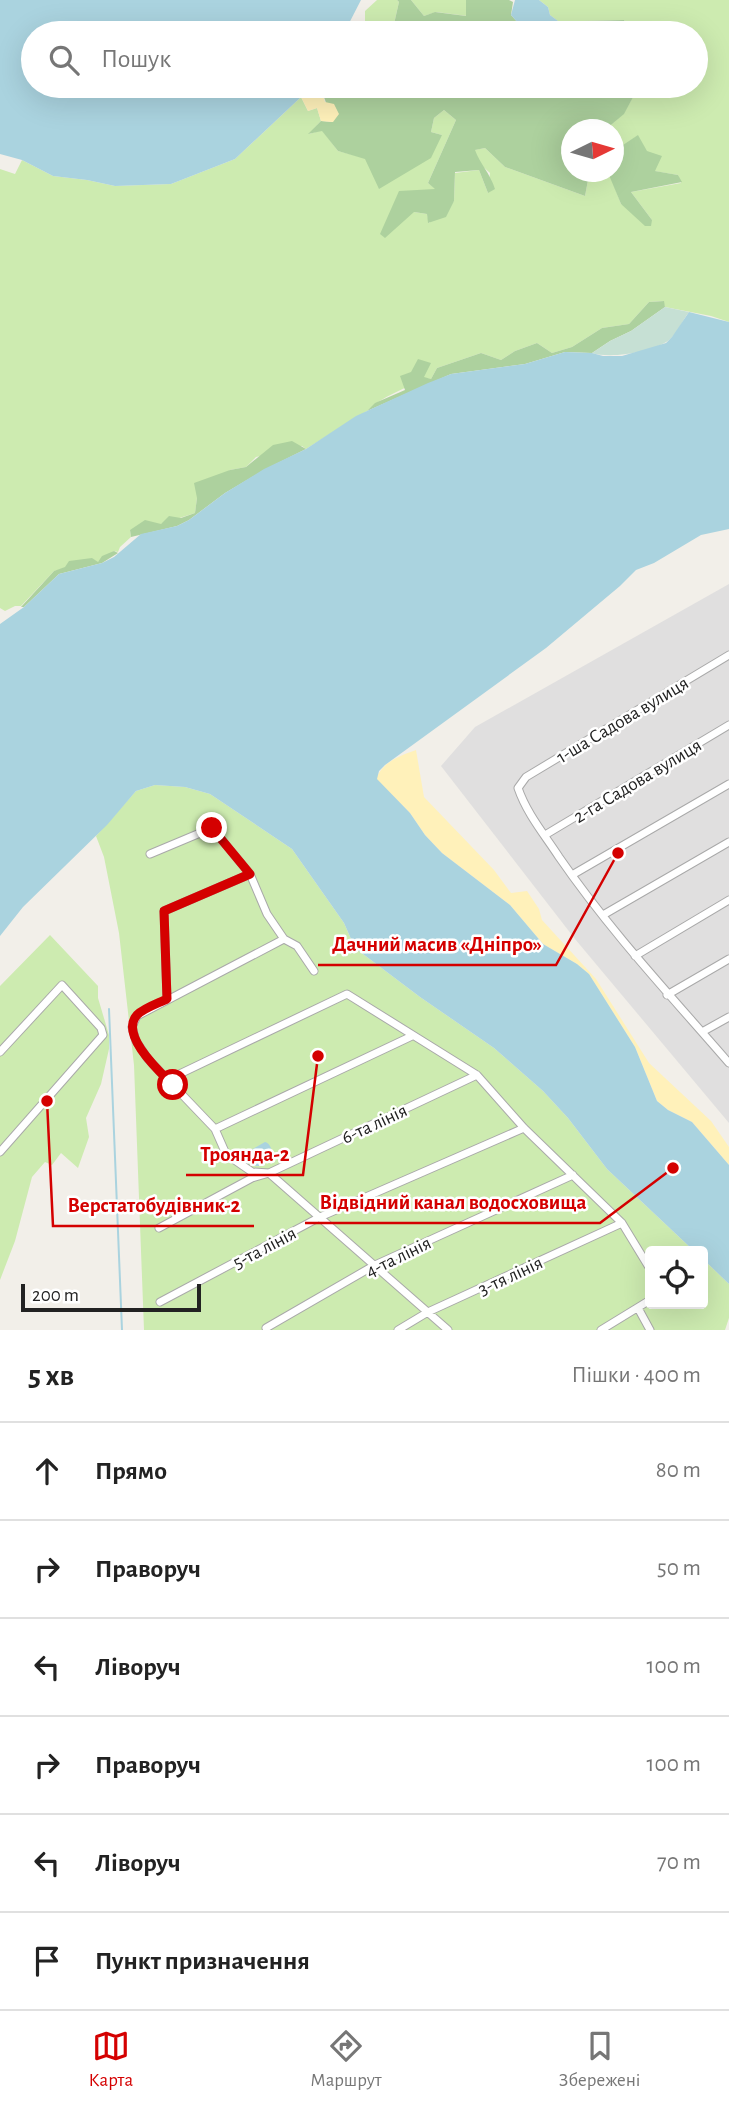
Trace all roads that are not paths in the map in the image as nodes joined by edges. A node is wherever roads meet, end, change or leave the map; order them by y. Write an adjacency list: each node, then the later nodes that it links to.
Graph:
1 (729, 655): 4 (street, 1-ша Садова вулиця)
2 (729, 725): 4 (street, 2-га Садова вулиця)
3 (729, 784): 8 (street)
4 (545, 835): 8 (street)
5 (729, 842): 10 (street)
6 (150, 854): 7 (street)
7 (250, 874): 11 (street); 16 (street)
8 (572, 875): 10 (street)
9 (729, 900): 12 (street)
10 (603, 915): 12 (street)
11 (284, 939): 14 (street); 16 (street)
12 (635, 956): 15 (street)
13 (729, 959): 15 (street)
14 (314, 971)
15 (667, 995): 18 (street)
16 (167, 999): 23 (street)
17 (729, 1017): 18 (street)
18 (702, 1032): 21 (street)
19 (412, 1036): 22 (street); 23 (street); 25 (street)
20 (0, 1052): 26 (street)
21 (729, 1063)
22 (477, 1075): 24 (street); 27 (street, 6-та лінія)
23 (167, 1080): 25 (street)
24 (524, 1128): 28 (street); 29 (street, 5-та лінія)
25 (215, 1129): 27 (street)
26 (0, 1152)
27 (269, 1173): 29 (street); 31 (street, 6-та лінія)
28 (573, 1175): 30 (street); 33 (street, 4-та лінія)
29 (320, 1217): 33 (street); 34 (street, 5-та лінія)
30 (622, 1223): 32 (street); 37 (street, 3-тя лінія)
31 (159, 1228)
32 (645, 1261)
33 (375, 1265): 37 (street); 38 (street, 4-та лінія)
34 (160, 1302)
35 (645, 1303): 36 (street)
36 (638, 1308): 41 (street); 42 (street)
37 (428, 1312): 39 (street, 3-тя лінія); 40 (street)
38 (266, 1328)
39 (398, 1330)
40 (448, 1330)
41 (601, 1330)
42 (650, 1330)

